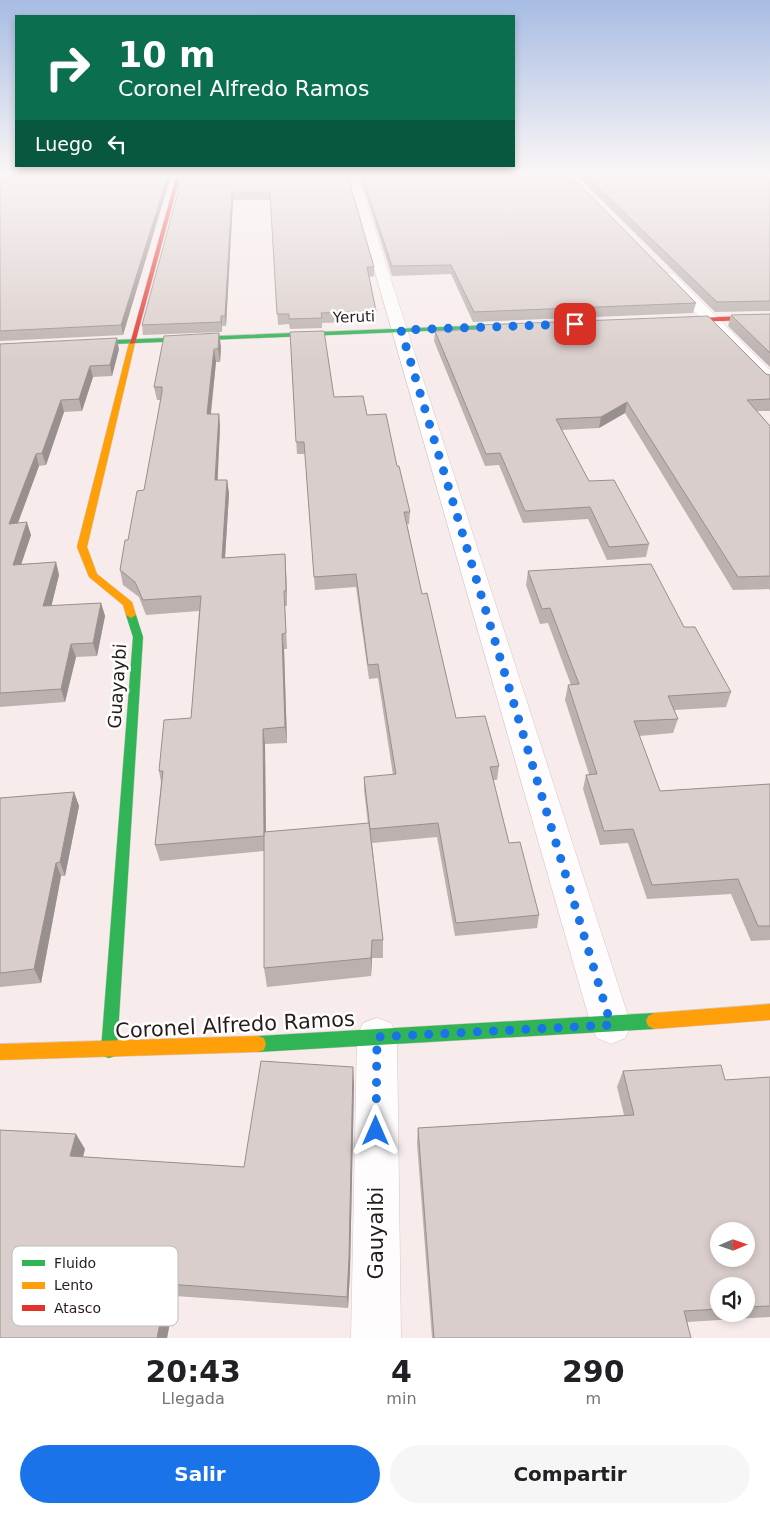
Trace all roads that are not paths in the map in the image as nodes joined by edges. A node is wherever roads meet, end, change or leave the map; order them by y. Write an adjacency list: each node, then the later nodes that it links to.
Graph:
1 (161, 236): 9 (street, Guayaybi)
2 (372, 236): 8 (street)
3 (663, 271): 5 (street)
4 (770, 317): 5 (street)
5 (711, 320): 6 (street); 11 (street)
6 (662, 321)
7 (527, 326): 8 (street, Yeruti)
8 (401, 330): 9 (street, Yeruti); 13 (street)
9 (132, 341): 10 (street, Yeruti); 15 (street, Guayaybi)
10 (104, 343)
11 (770, 380)
12 (770, 1012): 13 (street, Coronel Alfredo Ramos)
13 (611, 1025): 14 (street, Coronel Alfredo Ramos)
14 (377, 1037): 15 (street, Coronel Alfredo Ramos); 17 (street, Gauyaibi)
15 (109, 1050): 16 (street, Coronel Alfredo Ramos)
16 (0, 1052)
17 (376, 1338)

